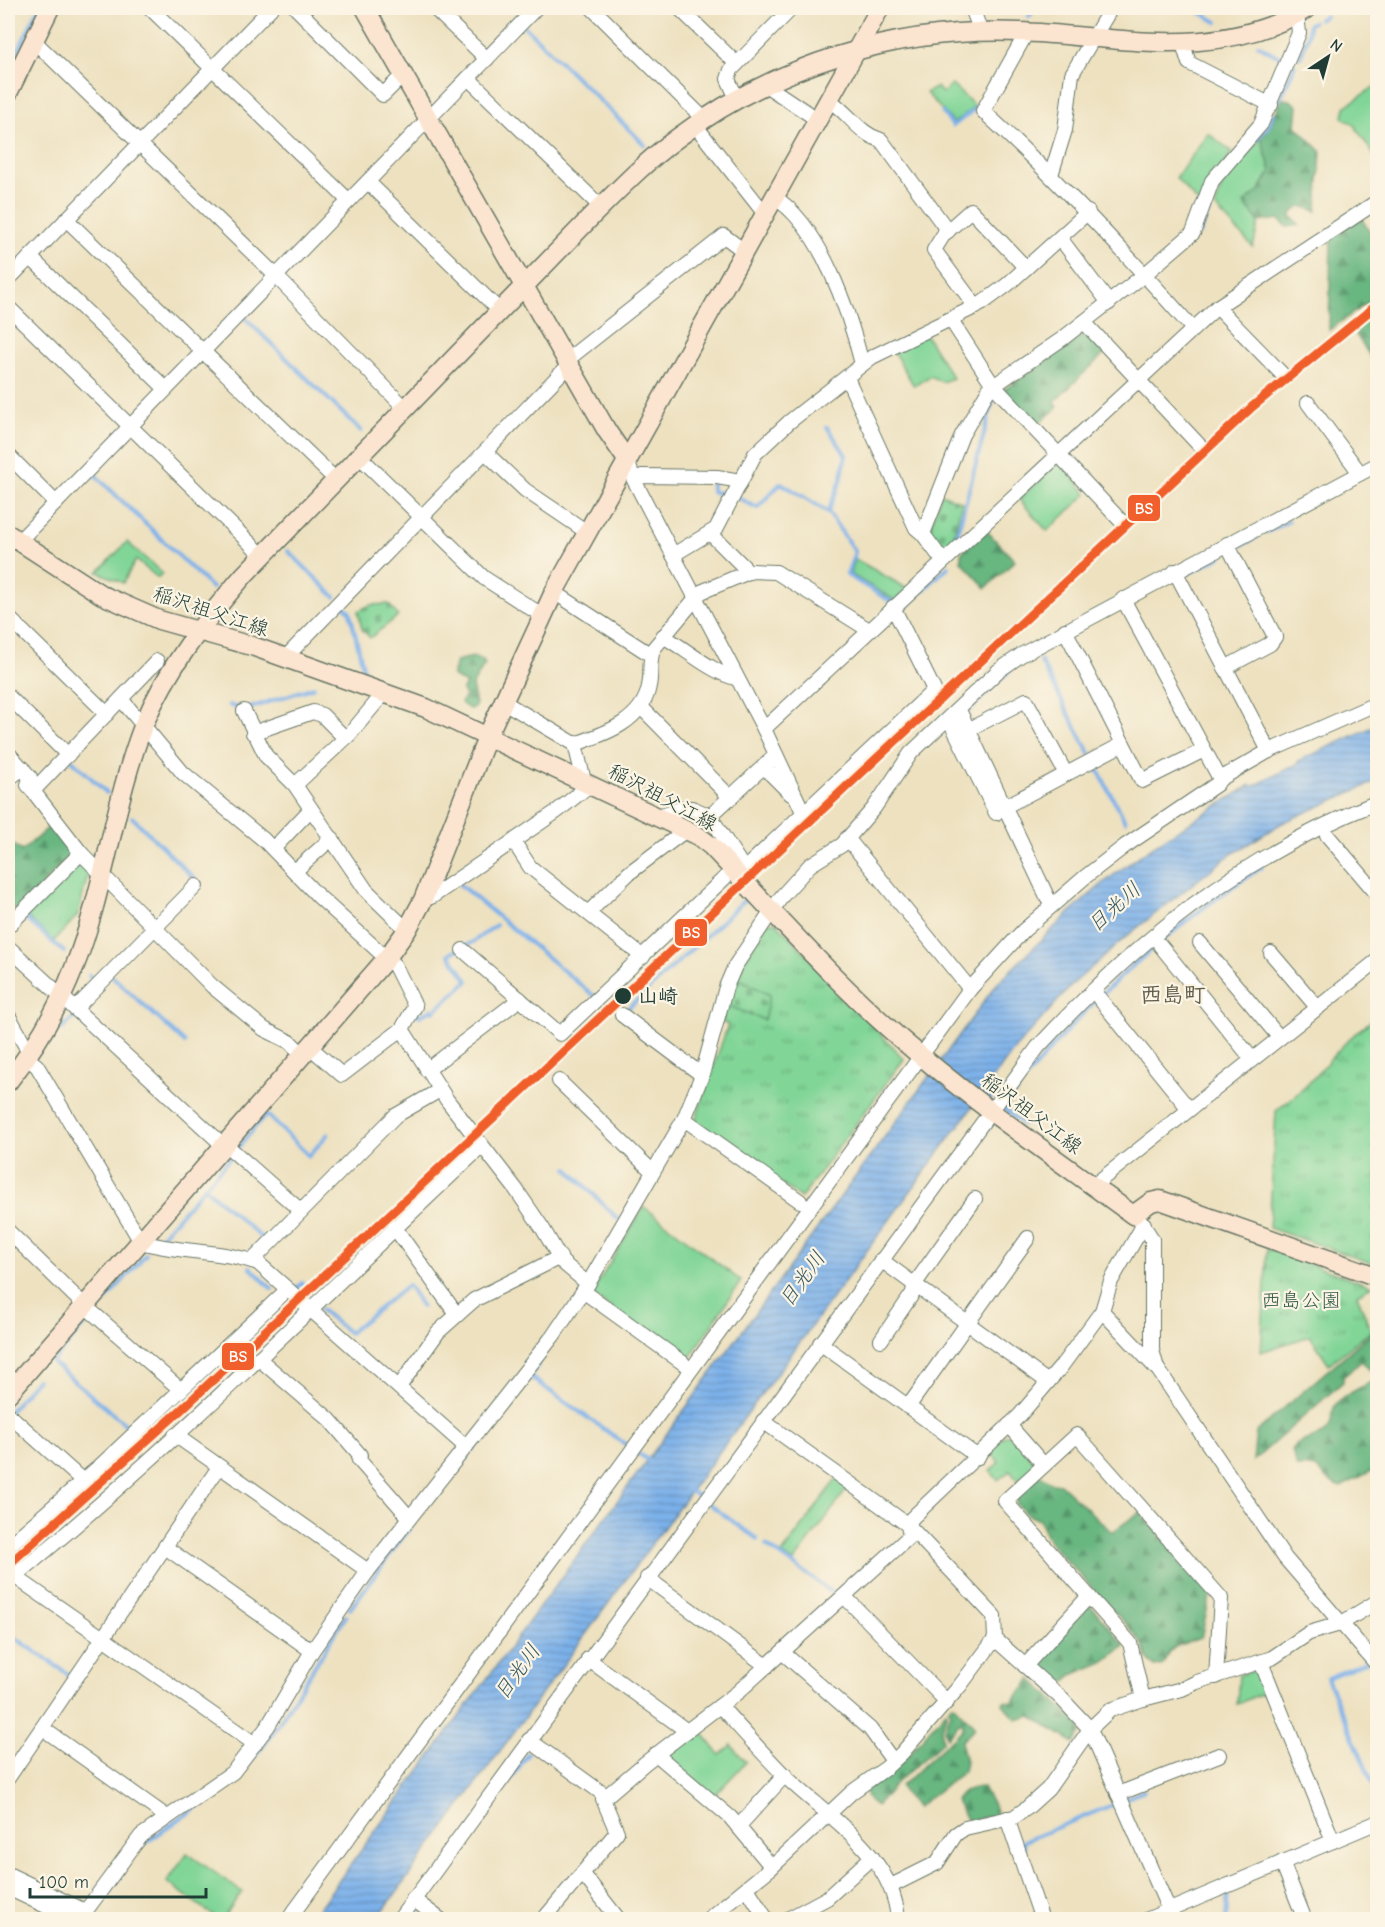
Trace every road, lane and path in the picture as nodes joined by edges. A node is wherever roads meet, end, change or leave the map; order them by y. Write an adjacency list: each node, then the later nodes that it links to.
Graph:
1 (50, 8): 18 (street)
2 (150, 8): 23 (street)
3 (271, 8): 23 (street)
4 (296, 8): 24 (street)
5 (365, 8): 24 (street)
6 (434, 8): 21 (street)
7 (536, 8): 21 (street)
8 (592, 8): 33 (street)
9 (679, 8): 22 (street)
10 (792, 8): 22 (street)
11 (880, 8): 20 (street)
12 (972, 8): 15 (street)
13 (1110, 8): 17 (street)
14 (1304, 9): 19 (street); 30 (street)
15 (981, 32): 16 (street); 20 (street)
16 (1026, 32): 17 (street); 35 (street)
17 (1094, 37): 19 (street); 35 (street)
18 (34, 41): 27 (street); 34 (street)
19 (1183, 44): 30 (street)
20 (856, 51): 26 (street); 29 (street)
21 (487, 59): 25 (street)
22 (737, 64): 28 (street)
23 (212, 68): 34 (street); 38 (street)
24 (404, 75): 31 (street)
25 (468, 78): 31 (street); 40 (street)
26 (764, 84): 28 (street); 32 (street)
27 (8, 93)
28 (737, 99): 33 (street)
29 (829, 100): 32 (street); 44 (street)
30 (1271, 105): 49 (street)
31 (429, 119): 36 (street); 52 (street)
32 (818, 120): 37 (street)
33 (699, 122): 40 (street); 42 (street)
34 (139, 143): 43 (street); 50 (street)
35 (1052, 175): 41 (street)
36 (368, 182): 38 (street); 57 (street)
37 (774, 197): 42 (street); 63 (street)
38 (349, 201): 50 (street)
39 (1377, 201): 56 (street)
40 (601, 207): 52 (street)
41 (1088, 212): 45 (street); 49 (street)
42 (765, 214): 46 (street)
43 (66, 219): 47 (street); 61 (street)
44 (948, 231): 48 (street); 55 (street)
45 (1060, 237): 48 (street); 53 (street)
46 (744, 251): 62 (street); 77 (street)
47 (30, 257): 51 (street); 68 (street)
48 (1026, 268): 55 (street)
49 (1144, 275): 53 (street); 60 (street)
50 (275, 278): 61 (street); 70 (street)
51 (8, 280)
52 (524, 286): 57 (street); 62 (street)
53 (1109, 303): 59 (street)
54 (8, 307): 71 (street)
55 (976, 307): 58 (street)
56 (1218, 307): 60 (street); 64 (street)
57 (500, 311): 70 (street)
58 (951, 320): 63 (street); 67 (street)
59 (1084, 322): 66 (street); 67 (street)
60 (1193, 329): 66 (street)
61 (203, 352): 68 (street); 80 (street)
62 (568, 363): 73 (street); 77 (street)
63 (862, 364): 65 (street)
64 (1282, 374)
65 (847, 378): 82 (street); 88 (street)
66 (1138, 380): 72 (street); 75 (street)
67 (993, 385): 75 (street); 88 (street)
68 (166, 389): 71 (street)
69 (1308, 403): 79 (street)
70 (405, 408): 76 (street)
71 (130, 427): 83 (street); 92 (street)
72 (1200, 446)
73 (485, 452): 84 (street); 86 (street)
74 (8, 455): 83 (street)
75 (1059, 455): 85 (street); 93 (street)
76 (358, 456): 80 (street); 84 (street)
77 (627, 460): 81 (street); 86 (street)
78 (1377, 465): 79 (street)
79 (1360, 473): 90 (street)
80 (336, 480): 92 (street)
81 (634, 480): 82 (street); 91 (street)
82 (741, 481): 87 (street)
83 (56, 503): 89 (street)
84 (422, 517): 100 (street); 107 (street)
85 (1121, 521)
86 (587, 532): 96 (street)
87 (711, 534): 91 (street); 95 (street)
88 (923, 534): 93 (street)
89 (11, 543): 102 (street, 稲沢祖父江線)
90 (1227, 544): 94 (street); 109 (street)
91 (673, 555): 97 (street)
92 (262, 556): 102 (street)
93 (943, 561): 99 (street)
94 (1175, 571): 98 (street); 109 (street)
95 (749, 572): 97 (street); 103 (street)
96 (554, 592): 100 (street); 106 (street)
97 (695, 599): 105 (street); 110 (street)
98 (1124, 599): 104 (street); 128 (street)
99 (893, 607): 103 (street); 146 (street)
100 (543, 616): 114 (street)
101 (8, 617): 118 (street)
102 (198, 630): 107 (street, 稲沢祖父江線); 120 (street)
103 (869, 630): 121 (street)
104 (1065, 630): 119 (street); 127 (street)
105 (663, 636): 106 (street); 110 (street)
106 (651, 655): 116 (street)
107 (285, 658): 111 (street, 稲沢祖父江線)
108 (157, 661): 113 (street)
109 (1225, 668): 129 (street)
110 (736, 678): 121 (street)
111 (384, 693): 124 (street, 稲沢祖父江線); 125 (street)
112 (8, 696): 131 (street)
113 (121, 699): 118 (street); 120 (street)
114 (502, 701): 124 (street); 126 (street)
115 (1377, 704): 129 (street)
116 (642, 708): 126 (street); 141 (street)
117 (244, 711): 123 (street)
118 (107, 714): 131 (street)
119 (954, 714): 122 (street); 144 (street); 152 (street)
120 (144, 724): 154 (street); 158 (street)
121 (764, 729): 132 (street)
122 (968, 730): 135 (street); 144 (street)
123 (253, 733): 125 (street); 139 (street)
124 (488, 735): 138 (street, 稲沢祖父江線); 161 (street)
125 (345, 738): 139 (street)
126 (575, 744): 138 (street)
127 (1123, 744): 128 (street); 135 (street)
128 (1204, 750): 137 (street)
129 (1269, 751): 137 (street)
130 (8, 753): 133 (street)
131 (68, 755): 140 (street)
132 (776, 755): 134 (street); 142 (street)
133 (23, 768): 136 (street); 140 (street)
134 (765, 768): 141 (street); 142 (street)
135 (1066, 774): 144 (street)
136 (8, 779)
137 (1220, 779): 162 (street)
138 (588, 783): 147 (street, 稲沢祖父江線); 153 (street)
139 (295, 785): 143 (street)
140 (33, 791): 155 (street)
141 (730, 798): 148 (street)
142 (798, 801): 146 (street)
143 (311, 809): 151 (street); 154 (street)
144 (1001, 810): 162 (street)
145 (1376, 812): 195 (street)
146 (804, 814): 157 (street)
147 (658, 816): 148 (street); 149 (street, 稲沢祖父江線)
148 (710, 816): 157 (street)
149 (686, 830): 157 (street, 稲沢祖父江線); 164 (street)
150 (1327, 835): 160 (street)
151 (332, 838): 156 (street); 167 (street)
152 (848, 838): 163 (street); 176 (street)
153 (514, 842): 161 (street); 164 (street)
154 (273, 849): 156 (street)
155 (81, 853): 158 (street); 165 (street)
156 (295, 871): 174 (street)
157 (739, 871): 163 (street, 稲沢祖父江線); 173 (street)
158 (101, 873): 166 (street); 177 (street)
159 (196, 885): 166 (street)
160 (1377, 895)
161 (423, 900): 167 (street)
162 (1051, 905): 176 (street)
163 (771, 910): 188 (street, 稲沢祖父江線); 191 (street)
164 (588, 913): 173 (street)
165 (8, 927)
166 (154, 928): 181 (street); 186 (street)
167 (407, 930): 174 (street)
168 (1200, 944): 185 (street)
169 (1160, 945): 189 (street)
170 (8, 947): 177 (street)
171 (463, 950): 179 (street)
172 (1271, 953): 180 (street)
173 (643, 957): 179 (street)
174 (386, 959): 184 (street); 186 (street)
175 (1377, 960): 180 (street)
176 (970, 989): 188 (street)
177 (61, 996): 181 (street); 187 (street)
178 (1099, 998): 196 (street)
179 (520, 999): 190 (street)
180 (1317, 1007): 185 (street)
181 (75, 1009): 198 (street)
182 (8, 1015): 187 (street)
183 (621, 1015): 191 (street)
184 (402, 1029): 186 (street); 190 (street)
185 (1279, 1037): 189 (street)
186 (307, 1051): 198 (street)
187 (27, 1054): 193 (street); 209 (street)
188 (920, 1056): 195 (street, 稲沢祖父江線); 295 (street)
189 (1252, 1059): 196 (street)
190 (427, 1070): 194 (street)
191 (702, 1075): 197 (street)
192 (559, 1081): 200 (street)
193 (8, 1082)
194 (440, 1090): 199 (street); 204 (street)
195 (989, 1109): 201 (street, 稲沢祖父江線); 211 (street)
196 (1189, 1109): 201 (street)
197 (684, 1119): 200 (street); 203 (street)
198 (225, 1145): 204 (street); 209 (street)
199 (481, 1147): 206 (street); 210 (street)
200 (653, 1172): 215 (street)
201 (1093, 1185): 205 (street, 稲沢祖父江線)
202 (975, 1199): 214 (street)
203 (800, 1201)
204 (302, 1211): 212 (street)
205 (1139, 1219): 213 (street); 219 (street); 226 (street)
206 (395, 1227): 218 (street); 220 (street)
207 (8, 1231): 217 (street)
208 (1028, 1238): 221 (street)
209 (141, 1242): 212 (street); 217 (street)
210 (560, 1257): 215 (street); 220 (street)
211 (881, 1260): 214 (street); 223 (street)
212 (252, 1261): 216 (street)
213 (1377, 1277)
214 (914, 1285): 221 (street); 222 (street)
215 (586, 1288): 225 (street); 236 (street)
216 (287, 1290): 218 (street); 230 (street)
217 (84, 1306): 228 (street); 230 (street)
218 (309, 1309): 224 (street); 229 (street)
219 (1102, 1311): 226 (street); 227 (street)
220 (458, 1315): 229 (street)
221 (967, 1323): 227 (street); 231 (street)
222 (881, 1340)
223 (820, 1343): 231 (street); 233 (street)
224 (258, 1358): 235 (street); 241 (street)
225 (683, 1363)
226 (1157, 1368): 251 (street)
227 (1048, 1382): 234 (street)
228 (10, 1386)
229 (399, 1387): 236 (street)
230 (181, 1390): 240 (street)
231 (908, 1407): 237 (street)
232 (8, 1414): 240 (street)
233 (763, 1421): 242 (street); 246 (street)
234 (1009, 1425): 237 (street); 238 (street)
235 (175, 1435): 239 (street); 247 (street)
236 (466, 1447): 241 (street)
237 (978, 1457): 242 (street)
238 (1044, 1465): 248 (street); 261 (street)
239 (219, 1467): 244 (street); 245 (street)
240 (83, 1480): 243 (street)
241 (409, 1517): 245 (street)
242 (908, 1525): 249 (street); 253 (street)
243 (8, 1546)
244 (165, 1547): 252 (street); 254 (street)
245 (368, 1571): 254 (street)
246 (647, 1578): 256 (street); 258 (street)
247 (11, 1579): 252 (street)
248 (1089, 1596): 259 (street); 262 (street)
249 (845, 1597): 255 (street); 263 (street)
250 (1377, 1601): 251 (street)
251 (1340, 1624): 257 (street); 260 (street)
252 (103, 1638): 265 (street); 269 (street)
253 (995, 1639): 259 (street); 263 (street)
254 (312, 1651): 269 (street)
255 (782, 1652): 258 (street); 273 (street)
256 (588, 1659): 267 (street); 268 (street)
257 (1261, 1662): 261 (street); 283 (street)
258 (767, 1666): 264 (street)
259 (1025, 1666): 266 (street)
260 (1377, 1666)
261 (1216, 1677): 262 (street)
262 (1143, 1699): 266 (street)
263 (946, 1702): 273 (street)
264 (720, 1706): 267 (street); 274 (street)
265 (42, 1728): 272 (street); 279 (street)
266 (1090, 1730): 276 (street); 280 (street)
267 (687, 1731): 270 (street)
268 (529, 1740): 277 (street); 292 (street)
269 (255, 1744): 279 (street)
270 (656, 1754): 277 (street); 282 (street)
271 (1219, 1755): 276 (street)
272 (13, 1757): 275 (street)
273 (893, 1761): 278 (street)
274 (784, 1775): 278 (street); 282 (street)
275 (8, 1778)
276 (1118, 1794): 293 (street)
277 (606, 1796): 287 (street)
278 (828, 1816): 284 (street); 286 (street)
279 (167, 1817): 294 (street)
280 (1008, 1818): 289 (street); 304 (street)
281 (1377, 1822): 283 (street)
282 (738, 1827): 286 (street)
283 (1333, 1841): 285 (street)
284 (872, 1857): 289 (street); 302 (street)
285 (1282, 1862): 293 (street); 306 (street)
286 (772, 1868): 291 (street)
287 (583, 1874): 298 (street); 299 (street)
288 (8, 1875): 294 (street)
289 (891, 1886): 303 (street)
290 (8, 1888): 294 (street)
291 (747, 1888): 300 (street); 301 (street)
292 (414, 1899): 296 (street); 297 (street)
293 (1169, 1910): 305 (street)
294 (80, 1917)
295 (288, 1920)
296 (399, 1920)
297 (441, 1920)
298 (543, 1920)
299 (619, 1920)
300 (708, 1920)
301 (767, 1920)
302 (786, 1920)
303 (898, 1920)
304 (1042, 1920)
305 (1146, 1920)
306 (1305, 1920)

